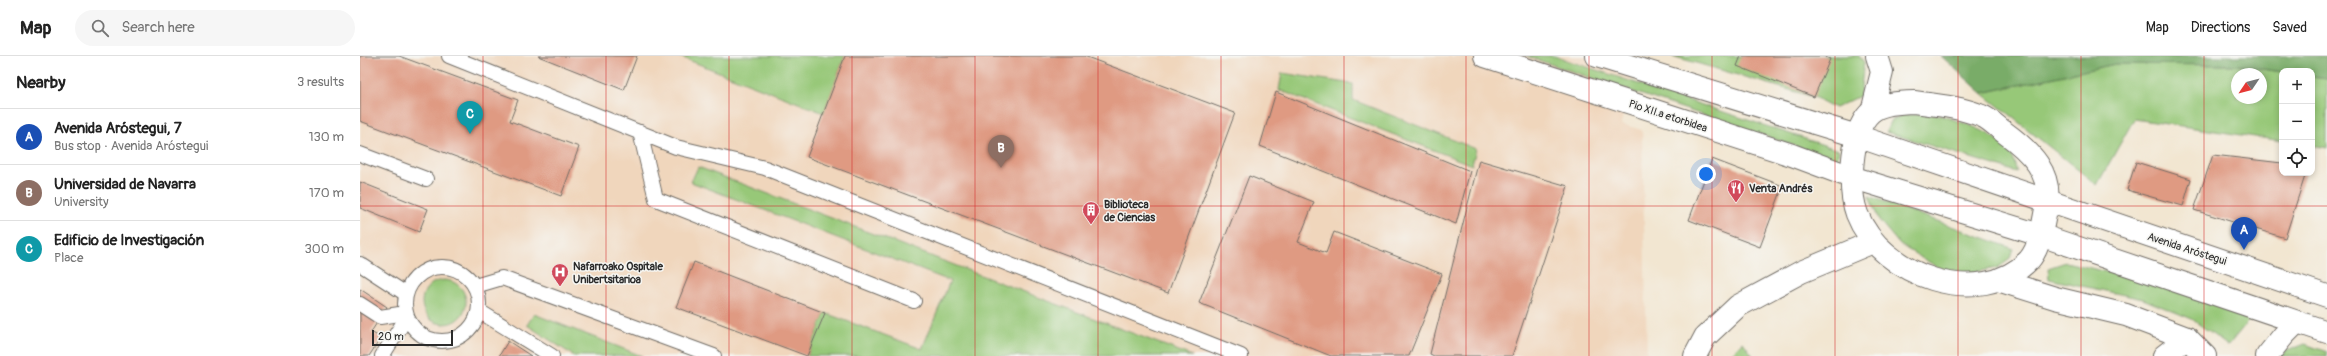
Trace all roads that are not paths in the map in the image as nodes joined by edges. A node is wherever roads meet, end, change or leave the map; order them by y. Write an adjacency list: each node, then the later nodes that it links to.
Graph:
1 (449, 56): 6 (lane)
2 (1485, 56): 9 (main road, Pio XII.a etorbidea)
3 (1597, 56): 7 (main road)
4 (1877, 56): 5 (main road)
5 (1873, 108): 7 (main road); 11 (main road)
6 (640, 132): 19 (lane); 29 (lane)
7 (1857, 136): 9 (main road); 11 (main road, Avenida Aróstegui)
8 (360, 154): 10 (lane)
9 (1851, 177): 12 (main road); 13 (main road)
10 (426, 179)
11 (2048, 202): 12 (main road); 18 (main road, Avenida Aróstegui)
12 (2040, 236): 15 (main road); 23 (main road)
13 (1873, 242): 15 (main road); 30 (main road)
14 (360, 264): 17 (lane)
15 (2001, 281): 25 (main road)
16 (475, 286): 17 (lane); 21 (lane); 28 (lane)
17 (406, 294): 22 (lane)
18 (2327, 296)
19 (914, 301)
20 (360, 304): 22 (lane)
21 (479, 310): 22 (lane); 27 (lane)
22 (406, 315): 26 (lane)
23 (2298, 322): 24 (main road); 33 (main road)
24 (2327, 332)
25 (2187, 338): 31 (main road); 32 (main road)
26 (382, 356)
27 (552, 356)
28 (714, 356)
29 (1241, 356)
30 (1695, 356)
31 (2164, 356)
32 (2205, 356)
33 (2267, 356)

